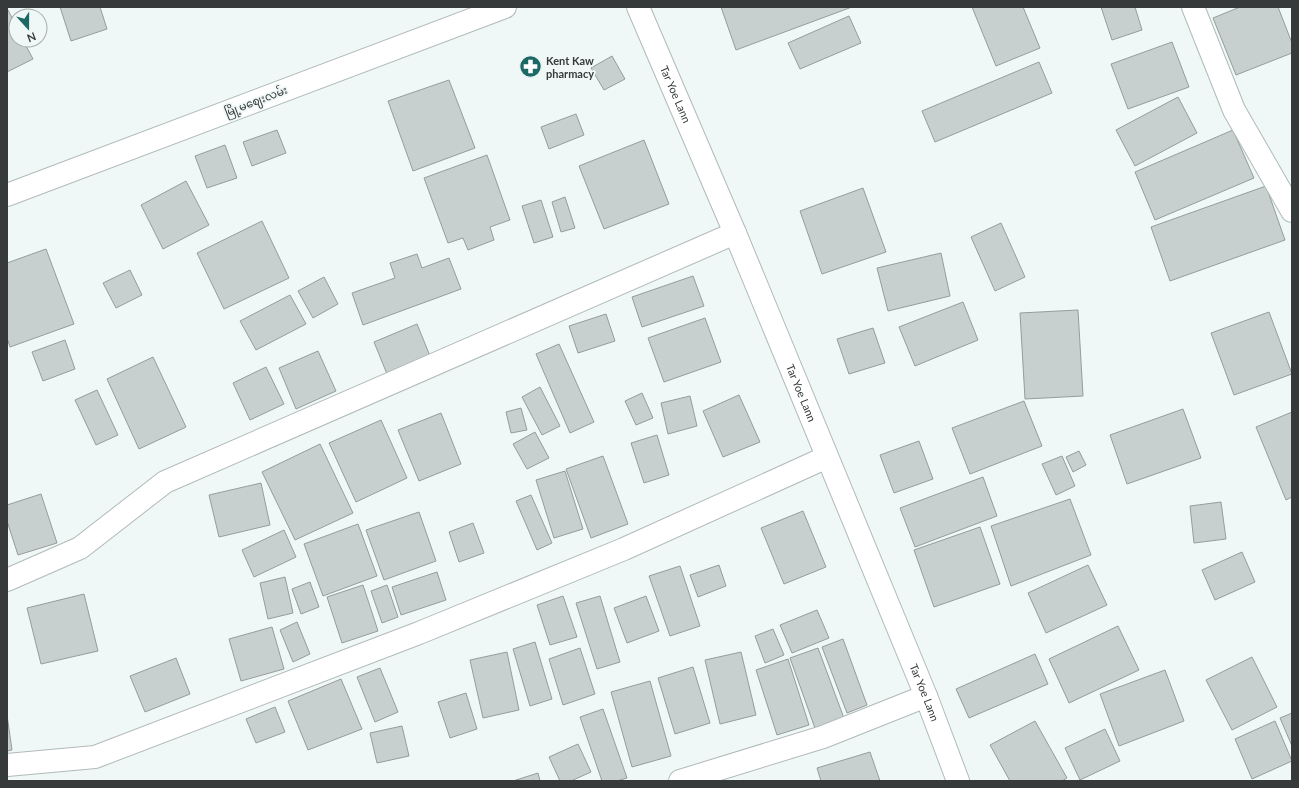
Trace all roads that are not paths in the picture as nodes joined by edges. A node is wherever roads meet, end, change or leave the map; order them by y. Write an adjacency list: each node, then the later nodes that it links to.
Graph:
1 (506, 7): 4 (street, မြို့မဈေးလမ်း)
2 (638, 7): 6 (street, Tar Yoe Lann)
3 (1193, 7): 5 (street)
4 (7, 195)
5 (1292, 211)
6 (735, 233): 7 (street, Tar Yoe Lann); 8 (street)
7 (827, 456): 9 (street, Tar Yoe Lann); 10 (street)
8 (7, 580)
9 (926, 696): 11 (street); 12 (street, Tar Yoe Lann)
10 (7, 765)
11 (680, 781)
12 (958, 781)

